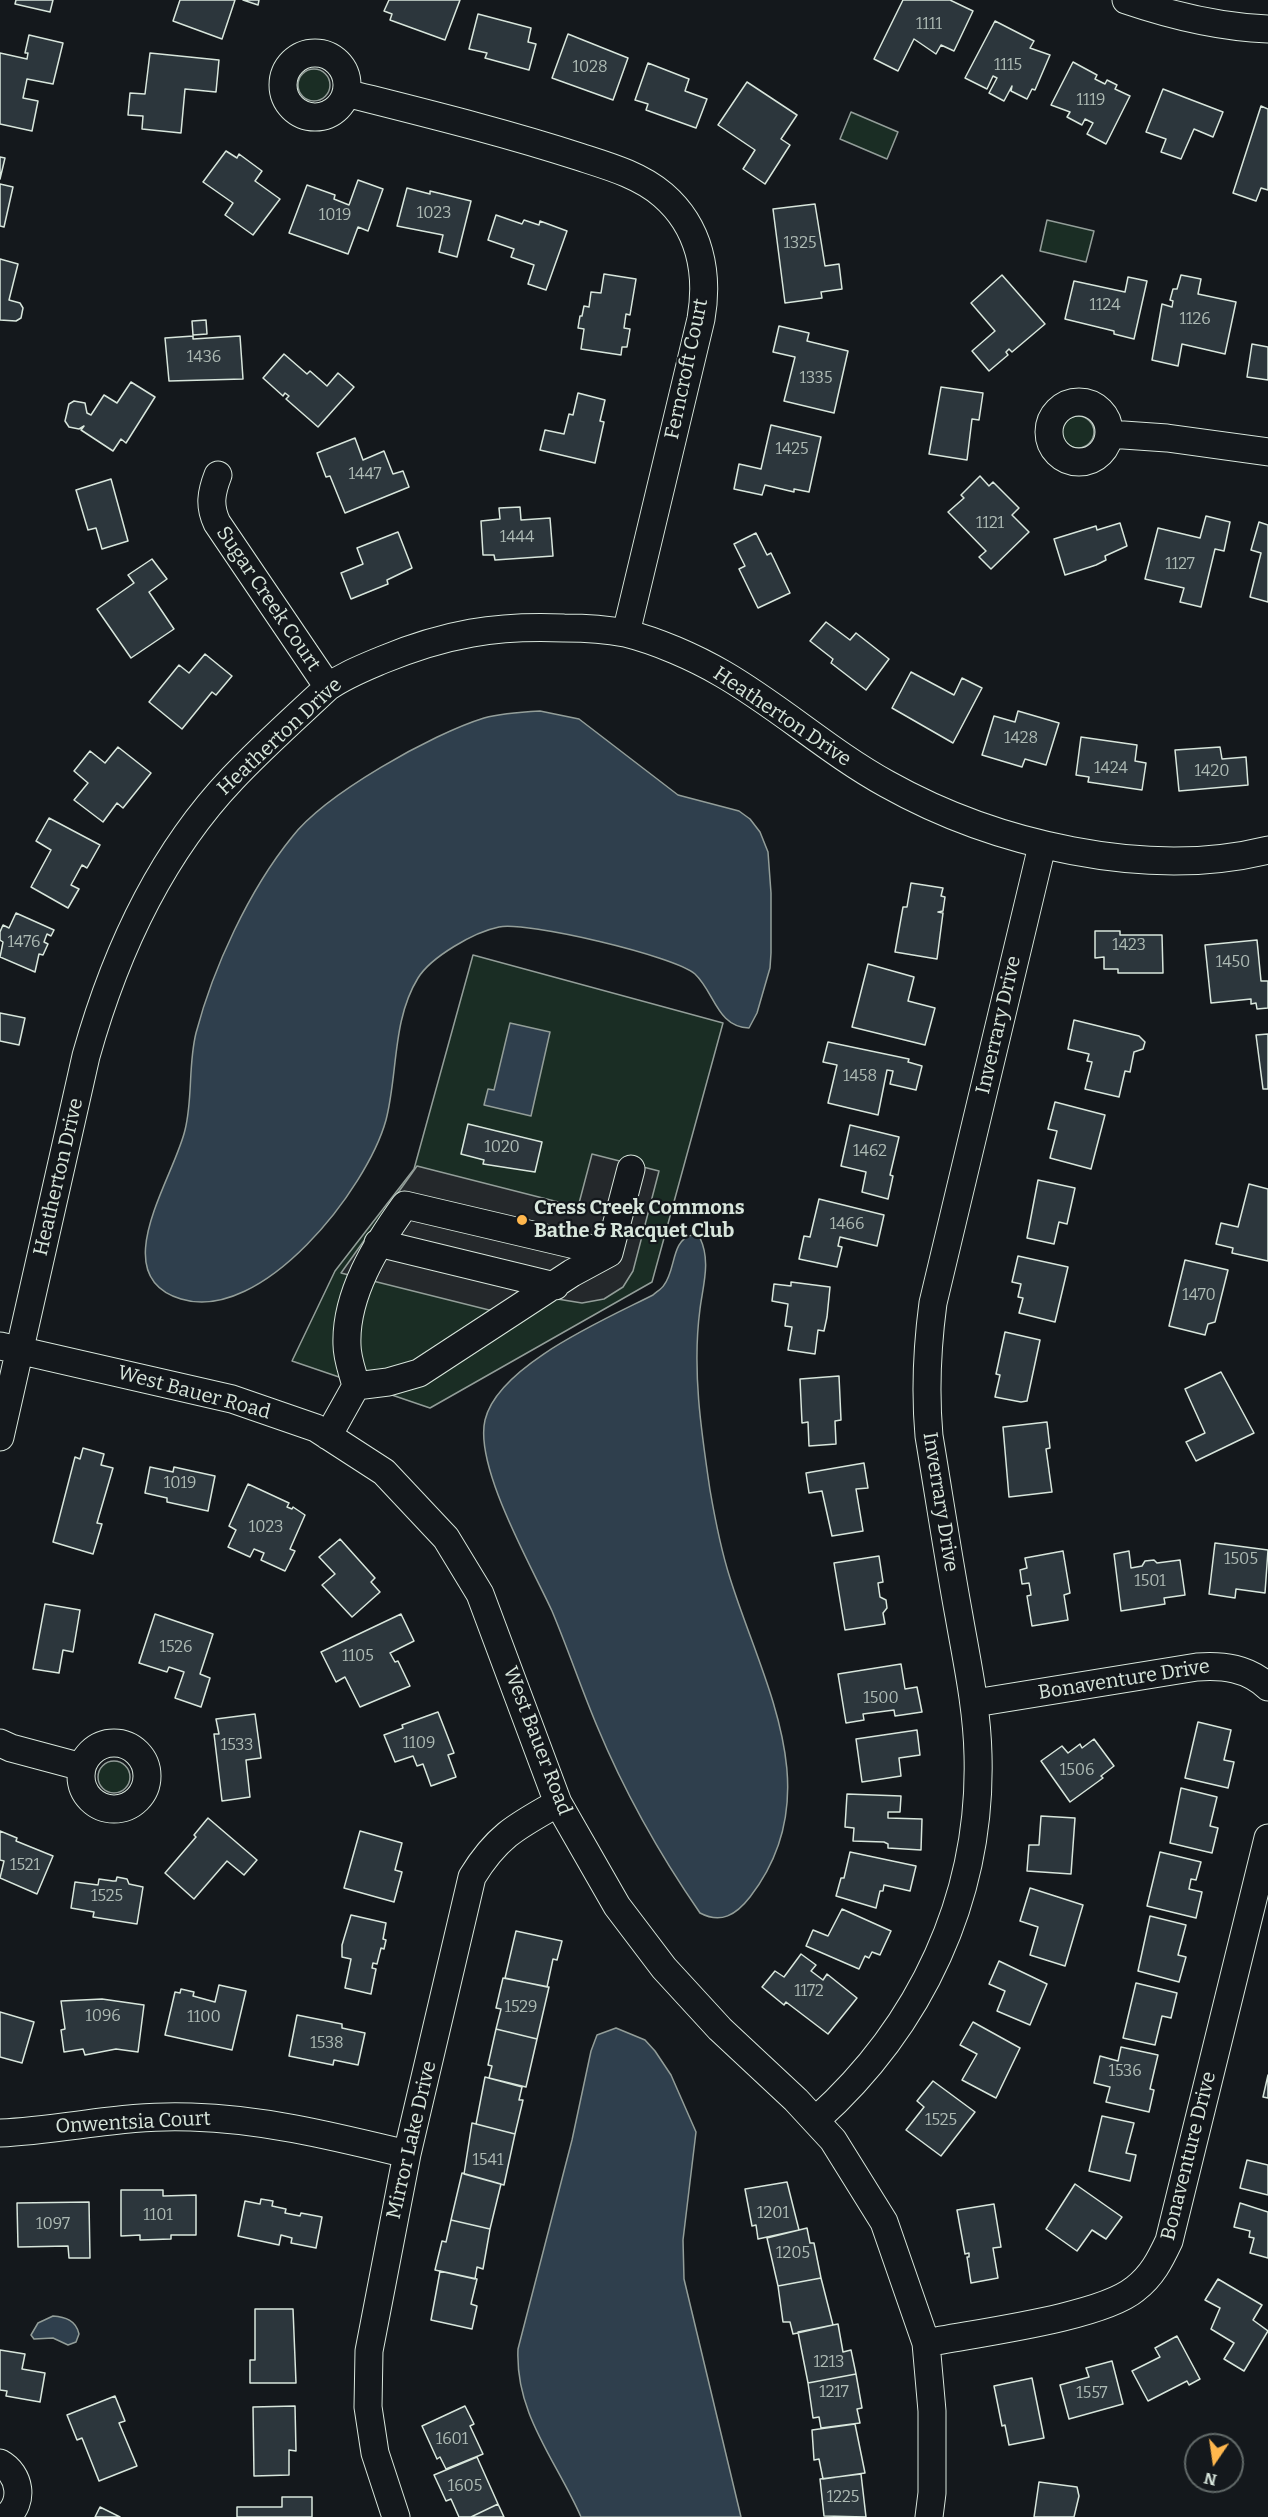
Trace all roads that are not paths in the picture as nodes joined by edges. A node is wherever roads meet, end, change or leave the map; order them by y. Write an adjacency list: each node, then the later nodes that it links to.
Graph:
1 (1126, 0): 2 (street)
2 (1268, 29)
3 (346, 93): 7 (street, Ferncroft Court)
4 (1109, 434): 5 (street)
5 (1268, 452)
6 (218, 476): 8 (street, Sugar Creek Court)
7 (626, 633): 8 (street, Heatherton Drive); 9 (street, Heatherton Drive)
8 (328, 687): 15 (street, Heatherton Drive)
9 (1042, 846): 10 (street, Heatherton Drive); 20 (street, Inverrary Drive)
10 (1268, 850)
11 (631, 1169): 13 (street)
12 (378, 1243): 13 (street); 14 (street); 16 (street)
13 (609, 1253): 14 (street)
14 (555, 1286): 16 (street)
15 (9, 1348): 17 (street, West Bauer Road); 18 (street, Heatherton Drive)
16 (356, 1386): 17 (street)
17 (328, 1436): 23 (street, West Bauer Road)
18 (0, 1437)
19 (1268, 1687): 20 (street, Bonaventure Drive)
20 (975, 1703): 25 (street, Inverrary Drive)
21 (0, 1743): 22 (street)
22 (82, 1767)
23 (558, 1803): 25 (street, West Bauer Road); 27 (street, Mirror Lake Drive)
24 (1268, 1838): 28 (street, Bonaventure Drive)
25 (816, 2120): 28 (street, West Bauer Road)
26 (0, 2133): 27 (street, Onwentsia Court)
27 (407, 2154): 31 (street, Mirror Lake Drive)
28 (926, 2343): 32 (street, West Bauer Road)
29 (0, 2463): 30 (street)
30 (6, 2517)
31 (396, 2517)
32 (929, 2517)

